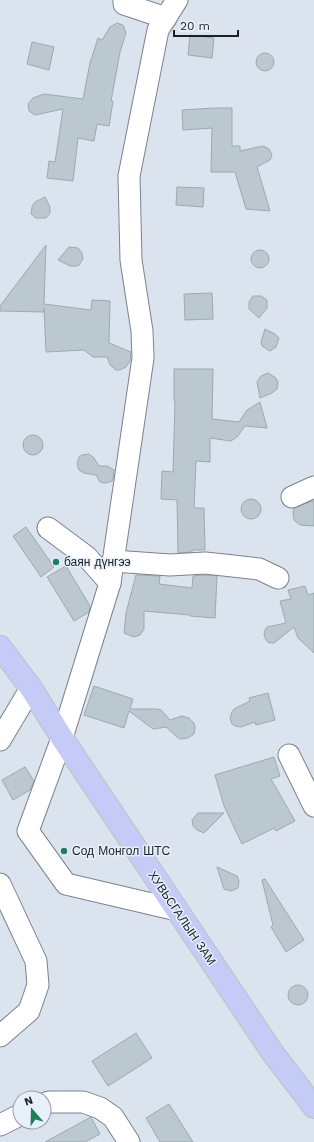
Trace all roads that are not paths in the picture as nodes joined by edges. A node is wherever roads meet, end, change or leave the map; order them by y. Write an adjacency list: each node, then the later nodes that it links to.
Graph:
1 (124, 0): 3 (street)
2 (178, 0): 3 (street)
3 (166, 18): 7 (street)
4 (314, 487): 5 (street)
5 (292, 497)
6 (48, 528): 9 (street)
7 (113, 561): 8 (street); 9 (street)
8 (278, 578)
9 (110, 583): 12 (street)
10 (0, 647): 11 (main road, ХУВЬСГАЛЫН ЗАМ)
11 (31, 688): 12 (main road, ХУВЬСГАЛЫН ЗАМ); 13 (street)
12 (62, 738): 17 (main road, ХУВЬСГАЛЫН ЗАМ); 17 (street)
13 (0, 740)
14 (289, 754): 15 (street)
15 (314, 806)
16 (0, 884): 18 (street)
17 (177, 910): 20 (main road, ХУВЬСГАЛЫН ЗАМ)
18 (0, 1036)
19 (52, 1102): 23 (street)
20 (314, 1107)
21 (12, 1119): 22 (street)
22 (0, 1125)
23 (129, 1142)

